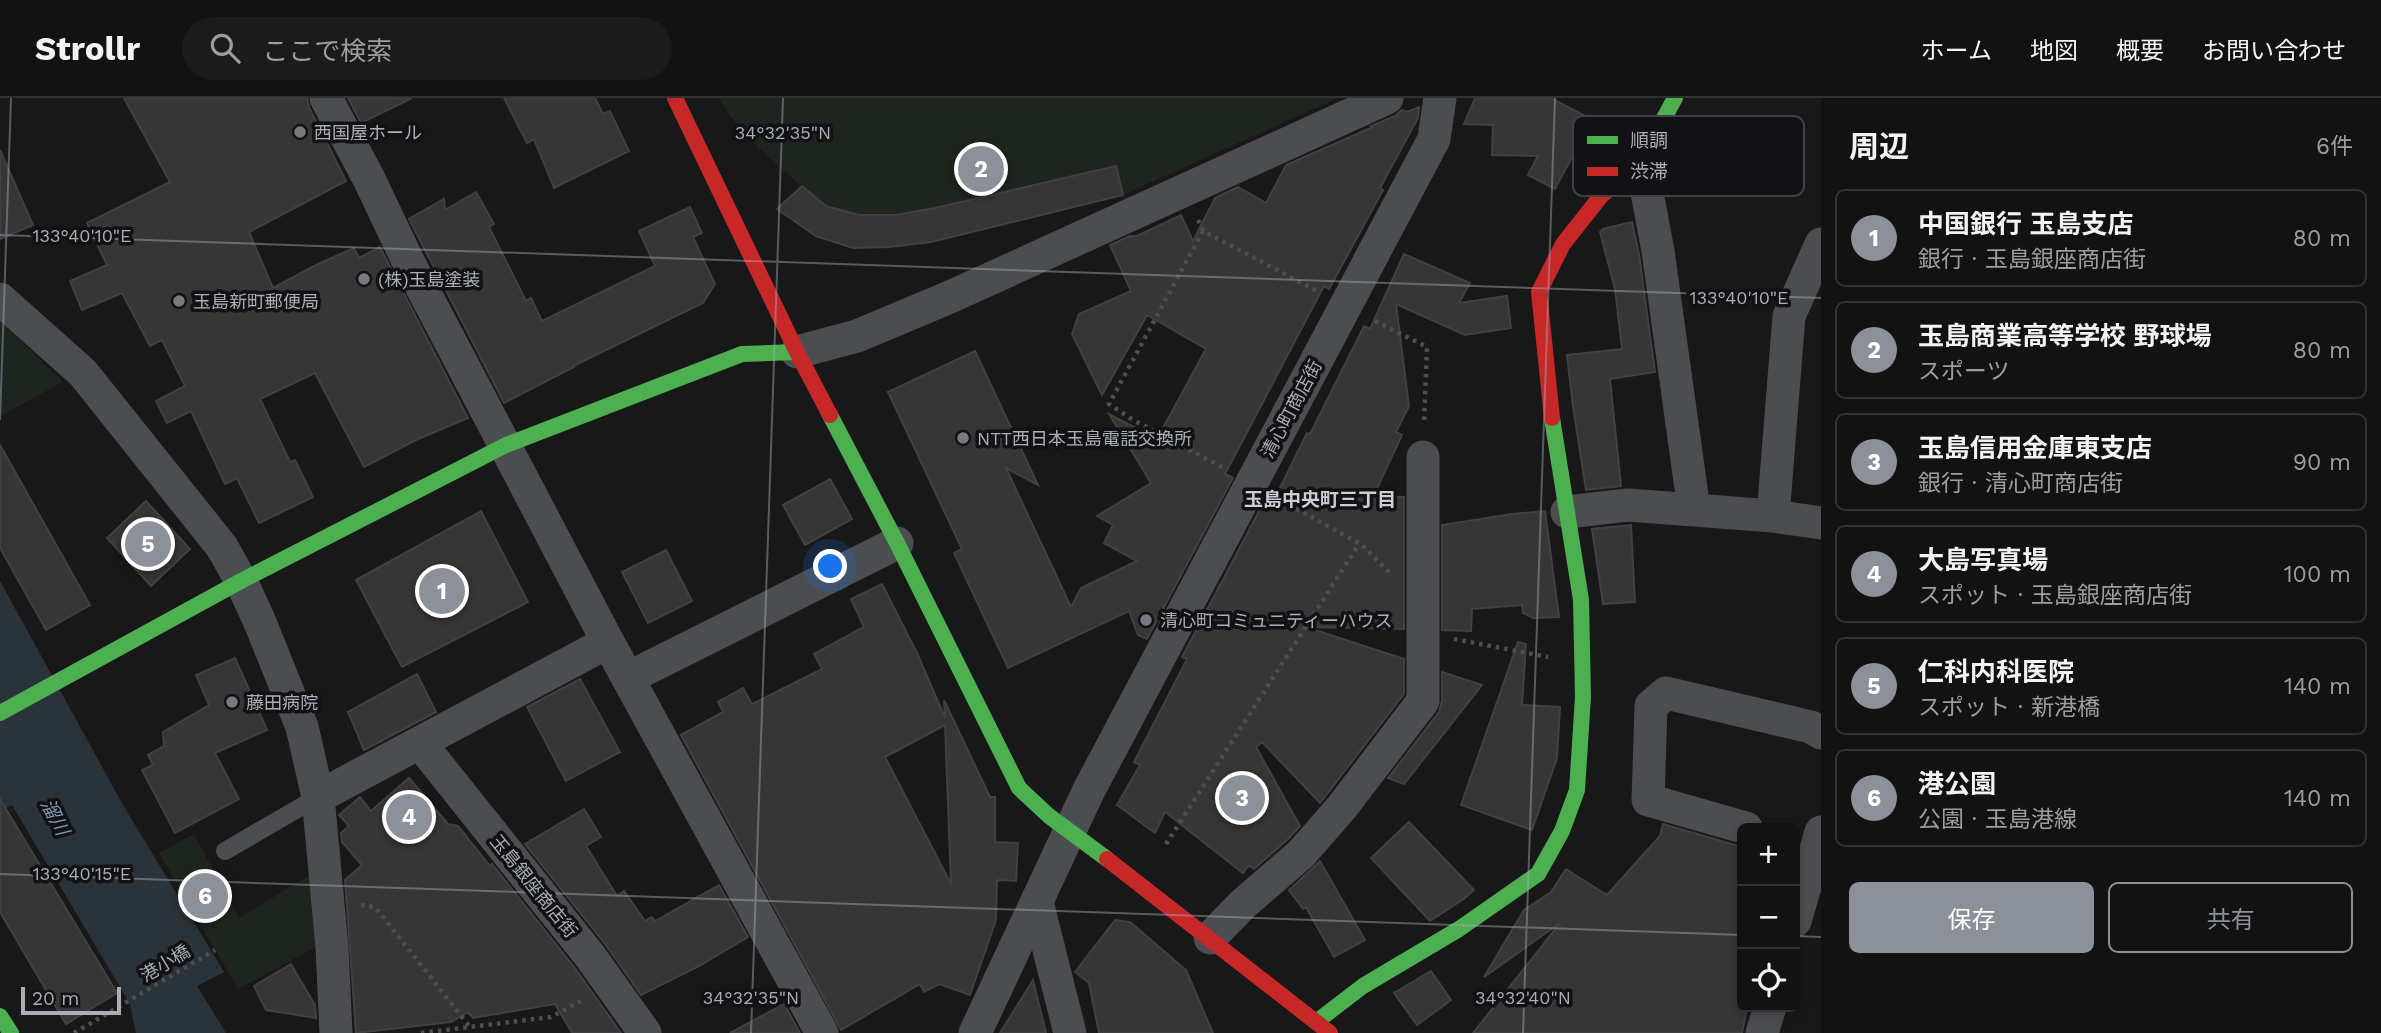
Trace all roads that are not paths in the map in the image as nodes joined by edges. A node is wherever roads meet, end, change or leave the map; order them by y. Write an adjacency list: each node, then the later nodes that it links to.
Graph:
1 (326, 98): 12 (street)
2 (675, 98): 11 (street)
3 (1387, 98): 11 (street)
4 (1440, 98): 27 (street, 清心町商店街)
5 (1675, 98): 6 (street)
6 (1665, 116)
7 (1601, 196): 15 (street)
8 (1648, 196): 14 (street)
9 (1821, 244): 16 (street)
10 (0, 299): 19 (street)
11 (797, 352): 12 (street); 18 (street)
12 (506, 444): 19 (street); 20 (street)
13 (1423, 457): 32 (street)
14 (1694, 510): 15 (street); 16 (street)
15 (1567, 512): 35 (street)
16 (1773, 516): 17 (street)
17 (1821, 523)
18 (897, 543): 21 (street); 27 (street)
19 (241, 581): 22 (street); 25 (street)
20 (608, 642): 21 (street); 24 (street)
21 (628, 678): 39 (street)
22 (0, 713)
23 (1821, 733): 26 (street)
24 (420, 743): 25 (street); 38 (street, 玉島銀座商店街)
25 (318, 797): 29 (lane); 37 (street)
26 (1737, 825)
27 (1069, 831): 31 (street, 清心町商店街); 32 (street)
28 (1811, 841): 30 (street)
29 (225, 851)
30 (1800, 896)
31 (1037, 902): 40 (street, 清心町商店街); 41 (street)
32 (1210, 938): 35 (street)
33 (1768, 1012): 43 (street)
34 (0, 1016): 36 (street)
35 (1315, 1022): 42 (street)
36 (11, 1033)
37 (337, 1033)
38 (645, 1033)
39 (822, 1033)
40 (975, 1033)
41 (1070, 1033)
42 (1330, 1033)
43 (1762, 1033)

